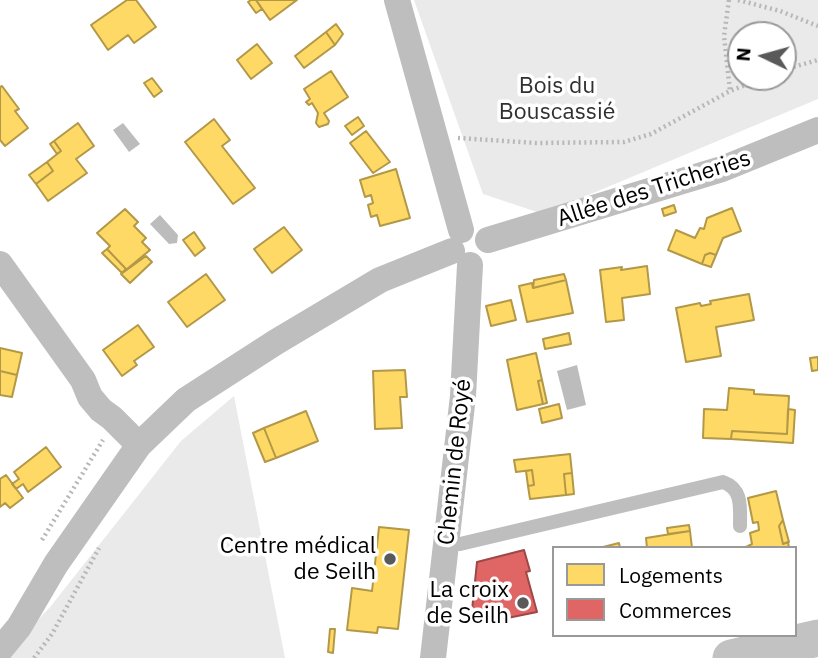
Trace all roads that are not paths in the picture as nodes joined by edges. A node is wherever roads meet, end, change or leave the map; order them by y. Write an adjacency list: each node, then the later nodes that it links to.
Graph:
1 (397, 0): 3 (street, Chemin de Royé)
2 (818, 130): 3 (street, Allée des Tricheries)
3 (461, 249): 5 (street); 7 (street, Chemin de Royé)
4 (0, 264): 5 (street)
5 (139, 446): 9 (street)
6 (740, 526): 7 (lane)
7 (447, 543): 10 (street, Chemin de Royé)
8 (818, 638): 11 (main road)
9 (0, 650)
10 (433, 658)
11 (731, 658)

